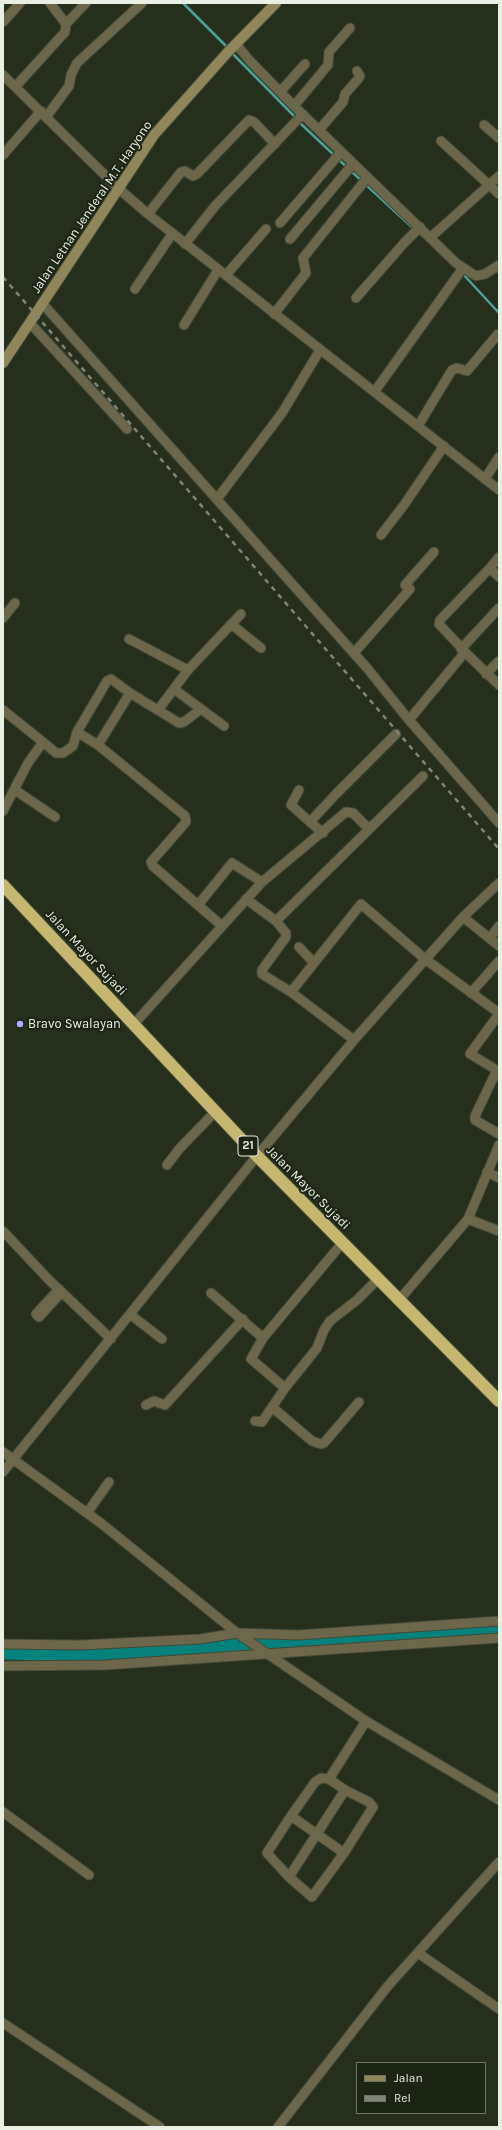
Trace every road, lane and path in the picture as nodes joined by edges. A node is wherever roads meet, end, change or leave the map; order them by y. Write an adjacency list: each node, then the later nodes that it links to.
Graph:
1 (20, 3): 6 (street)
2 (50, 3): 7 (street)
3 (86, 3): 7 (street)
4 (142, 3): 16 (street)
5 (276, 3): 9 (main road, Jalan Letnan Jenderal M.T. Haryono)
6 (3, 22)
7 (66, 24): 13 (street)
8 (350, 28): 15 (street)
9 (232, 48): 14 (street); 29 (main road, Jalan Letnan Jenderal M.T. Haryono)
10 (305, 64): 14 (street)
11 (357, 71): 19 (street)
12 (3, 74): 13 (street)
13 (16, 86): 16 (street)
14 (280, 92): 15 (street)
15 (294, 106): 17 (street)
16 (44, 114): 23 (street); 29 (street)
17 (300, 118): 19 (street); 22 (street)
18 (484, 125): 20 (street)
19 (319, 130): 24 (street)
20 (499, 138)
21 (441, 141): 28 (street)
22 (276, 144): 31 (street); 38 (street)
23 (3, 155)
24 (337, 156): 25 (street); 32 (street)
25 (349, 169): 27 (street); 37 (street)
26 (499, 176): 28 (street)
27 (364, 182): 33 (street); 45 (street)
28 (489, 186): 30 (street); 36 (street)
29 (119, 189): 31 (street); 44 (main road, Jalan Letnan Jenderal M.T. Haryono)
30 (499, 194)
31 (148, 214): 35 (street)
32 (280, 223)
33 (420, 227): 36 (street); 43 (street)
34 (266, 229): 41 (street)
35 (172, 234): 38 (street); 42 (street)
36 (431, 237): 40 (street)
37 (290, 239)
38 (185, 244): 41 (street)
39 (499, 265): 40 (street)
40 (460, 271): 51 (street)
41 (222, 273): 45 (street); 47 (street)
42 (135, 289)
43 (356, 298)
44 (42, 303): 46 (main road, Jalan Letnan Jenderal M.T. Haryono); 58 (street)
45 (274, 314): 49 (street)
46 (30, 323): 50 (main road, Jalan Letnan Jenderal M.T. Haryono); 53 (street)
47 (184, 325)
48 (498, 334): 52 (street)
49 (320, 350): 51 (street); 58 (street)
50 (3, 362)
51 (375, 391): 52 (street)
52 (418, 426): 54 (street)
53 (127, 429)
54 (444, 446): 56 (street); 59 (street)
55 (499, 457): 56 (street)
56 (484, 479): 57 (street)
57 (499, 490)
58 (217, 499): 71 (street)
59 (381, 535)
60 (434, 552): 71 (street)
61 (499, 557): 62 (street)
62 (490, 568): 63 (street); 72 (street)
63 (499, 577)
64 (15, 603): 67 (street)
65 (499, 608): 72 (street)
66 (241, 614): 68 (street)
67 (3, 618)
68 (231, 624): 70 (street); 74 (street)
69 (129, 639): 74 (street)
70 (261, 648)
71 (354, 653): 82 (street)
72 (461, 653): 75 (street); 82 (street)
73 (499, 661): 75 (street)
74 (188, 670): 77 (street)
75 (486, 674): 76 (street)
76 (499, 685)
77 (174, 689): 79 (street); 81 (street)
78 (130, 693): 81 (street); 84 (street); 87 (street)
79 (201, 709): 81 (street); 83 (street)
80 (3, 710): 86 (street)
81 (158, 710)
82 (408, 720): 94 (street)
83 (224, 726)
84 (77, 732): 86 (street); 87 (street)
85 (396, 734): 93 (street)
86 (42, 742): 89 (street)
87 (98, 745): 101 (street)
88 (423, 776): 95 (street)
89 (15, 790): 91 (street); 92 (street)
90 (299, 790): 93 (street)
91 (3, 811)
92 (55, 816)
93 (310, 822): 96 (street)
94 (499, 823)
95 (369, 829): 96 (street); 103 (street)
96 (322, 833): 97 (street)
97 (262, 882): 100 (street); 101 (street)
98 (499, 883): 102 (street)
99 (3, 885): 115 (highway, Jalan Mayor Sujadi / 21)
100 (246, 899): 103 (street); 104 (street)
101 (198, 905): 104 (street)
102 (463, 917): 106 (street); 109 (street)
103 (276, 921): 112 (street)
104 (222, 926): 115 (street)
105 (499, 926): 106 (street)
106 (490, 938): 107 (street)
107 (499, 946)
108 (299, 947): 111 (street)
109 (425, 959): 111 (street); 113 (street); 116 (street)
110 (499, 961): 113 (street)
111 (314, 963): 112 (street)
112 (291, 992): 116 (street)
113 (472, 993): 114 (street)
114 (499, 1013): 118 (street)
115 (134, 1024): 117 (highway, Jalan Mayor Sujadi / 21)
116 (354, 1040): 120 (street)
117 (216, 1112): 120 (highway, Jalan Mayor Sujadi / 21); 121 (street)
118 (499, 1134)
119 (499, 1145): 122 (street)
120 (257, 1156): 127 (highway, Jalan Mayor Sujadi / 21); 131 (street)
121 (166, 1165)
122 (487, 1172): 123 (street); 124 (street)
123 (499, 1178)
124 (468, 1219): 126 (street); 130 (street)
125 (3, 1231): 134 (street)
126 (499, 1232)
127 (343, 1242): 128 (highway, Jalan Mayor Sujadi / 21); 133 (street)
128 (379, 1278): 130 (highway, Jalan Mayor Sujadi / 21); 136 (street)
129 (211, 1293): 132 (street)
130 (400, 1298): 137 (highway, Jalan Mayor Sujadi / 21)
131 (131, 1314): 134 (street); 135 (street)
132 (242, 1319): 133 (street); 139 (street)
133 (264, 1338): 136 (street)
134 (111, 1339): 143 (street)
135 (162, 1339)
136 (285, 1388): 140 (street)
137 (499, 1401)
138 (359, 1402): 140 (street)
139 (146, 1405)
140 (272, 1407): 141 (street)
141 (255, 1421)
142 (3, 1452): 143 (street)
143 (13, 1460): 144 (street); 146 (street)
144 (3, 1472)
145 (109, 1482): 146 (street)
146 (87, 1513): 148 (street)
147 (499, 1621): 148 (street)
148 (240, 1635): 150 (street); 151 (street)
149 (499, 1638): 151 (street)
150 (3, 1644)
151 (265, 1652): 152 (street); 153 (street)
152 (3, 1666)
153 (366, 1721): 154 (street); 156 (street)
154 (329, 1779): 155 (street); 158 (street)
155 (345, 1790): 159 (street); 160 (street)
156 (499, 1800)
157 (3, 1812): 162 (street)
158 (291, 1816): 159 (street); 163 (street)
159 (317, 1834): 160 (street); 163 (street)
160 (344, 1853): 163 (street)
161 (499, 1862): 164 (street)
162 (89, 1875)
163 (289, 1877)
164 (418, 1953): 165 (street); 168 (street)
165 (499, 2009)
166 (3, 2023): 167 (street)
167 (160, 2127)
168 (278, 2127)

